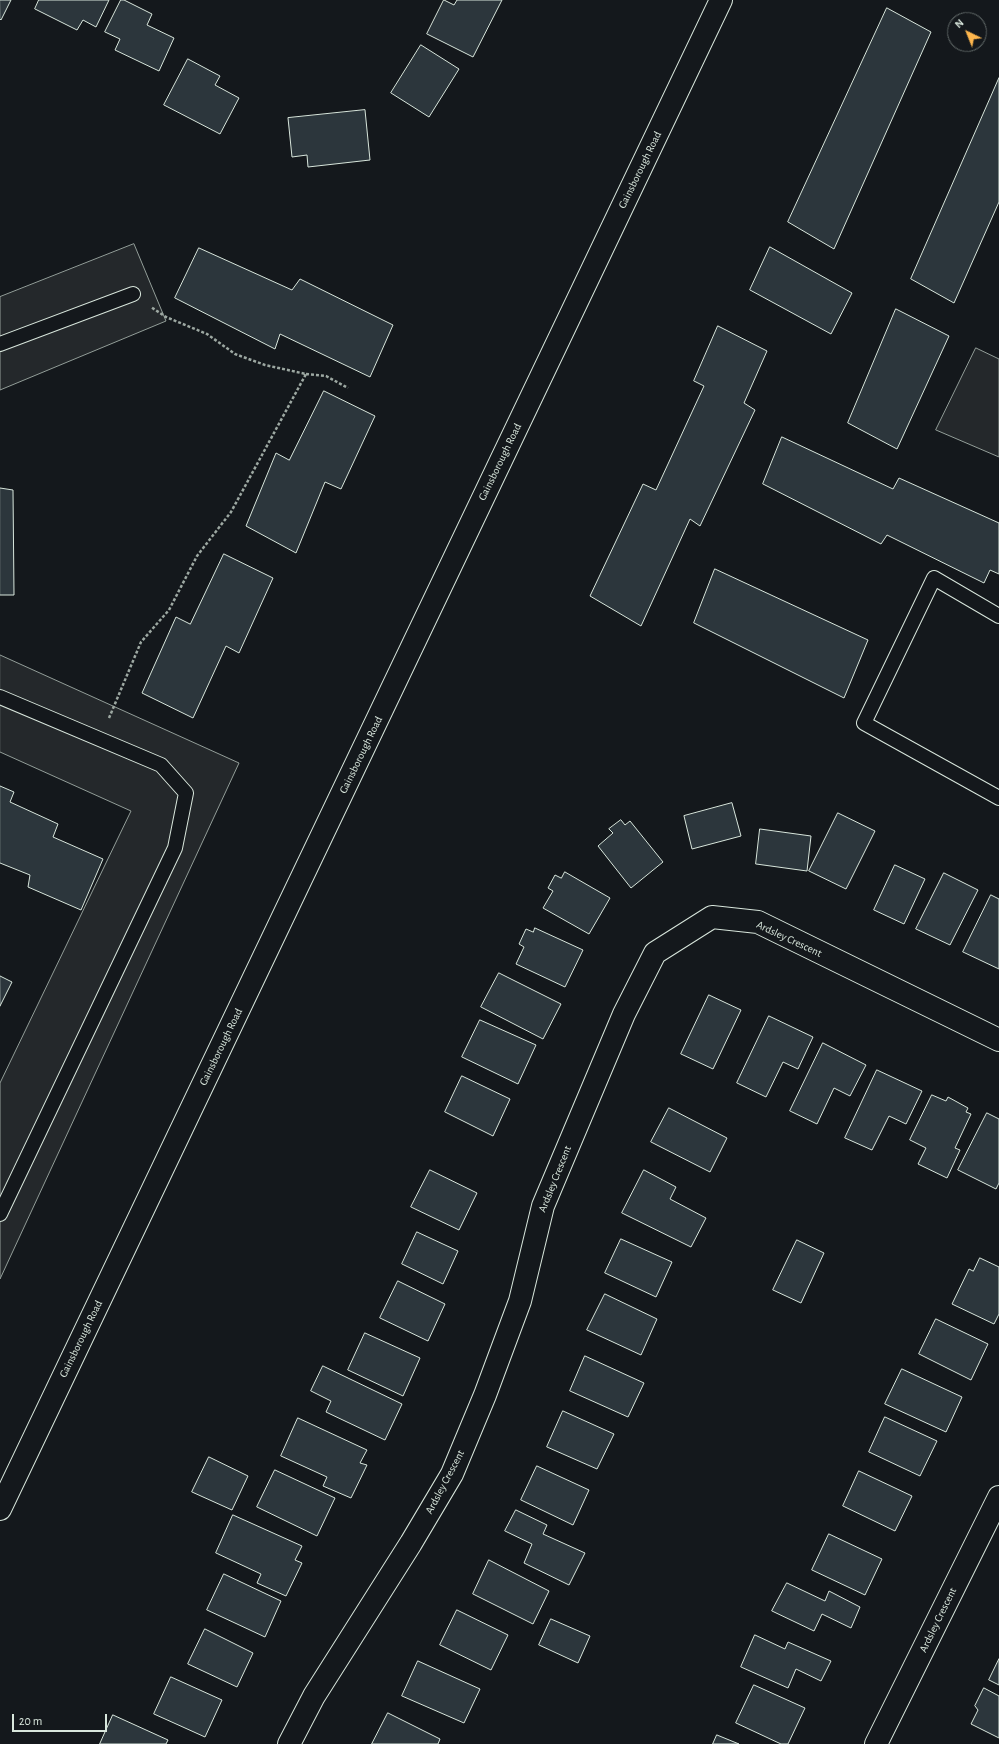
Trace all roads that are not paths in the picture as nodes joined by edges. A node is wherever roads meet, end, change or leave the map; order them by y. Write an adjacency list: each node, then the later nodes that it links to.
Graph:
1 (721, 0): 10 (main road, Gainsborough Road)
2 (133, 294): 3 (lane)
3 (0, 344)
4 (999, 616): 6 (lane)
5 (0, 697): 8 (lane)
6 (999, 798)
7 (999, 1040): 11 (main road, Ardsley Crescent)
8 (0, 1214)
9 (999, 1497): 12 (main road, Ardsley Crescent)
10 (0, 1509)
11 (289, 1744)
12 (876, 1744)

